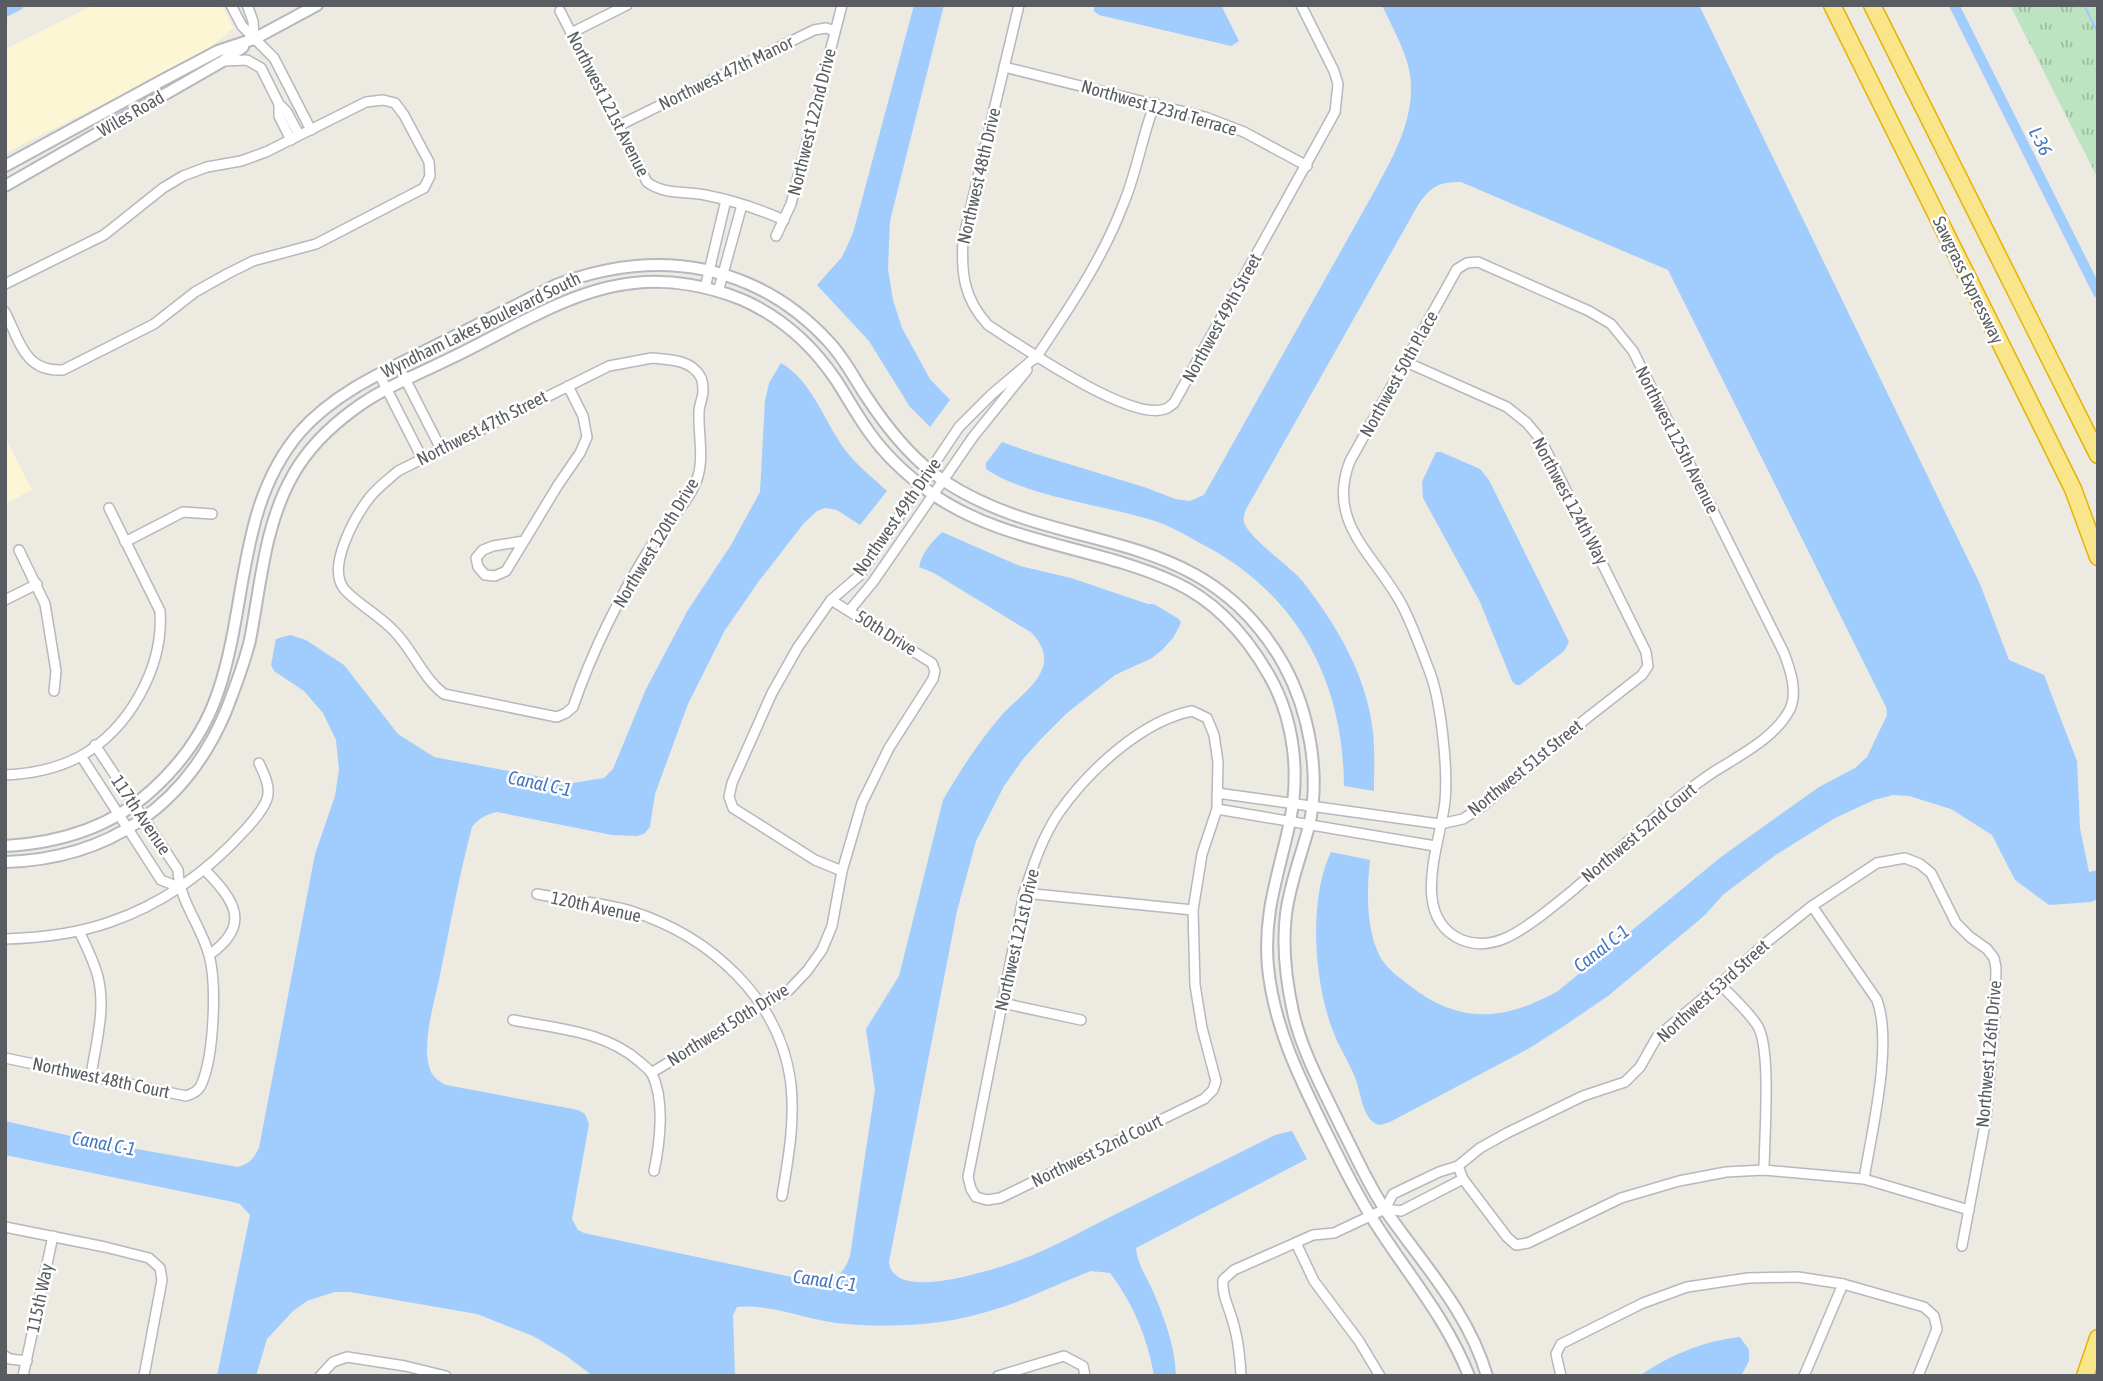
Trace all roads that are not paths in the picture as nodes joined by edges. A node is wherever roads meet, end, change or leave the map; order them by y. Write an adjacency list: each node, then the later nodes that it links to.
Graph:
1 (231, 5): 13 (street)
2 (247, 5): 13 (street)
3 (317, 5): 13 (street, Wiles Road)
4 (627, 5): 12 (street)
5 (842, 5): 11 (street, Northwest 122nd Drive)
6 (1019, 5): 15 (street, Northwest 48th Drive)
7 (1301, 5): 24 (street, Northwest 49th Street)
8 (1832, 5): 57 (highway, Sawgrass Expressway)
9 (1872, 5): 46 (highway, Sawgrass Expressway)
10 (560, 11): 12 (street, Northwest 121st Avenue)
11 (835, 31): 20 (street, Northwest 47th Manor); 28 (street, Northwest 122nd Drive)
12 (571, 33): 20 (street, Northwest 121st Avenue)
13 (254, 39): 14 (street, Wiles Road); 18 (street); 23 (street, Wiles Road)
14 (223, 61): 17 (street); 25 (street, Wiles Road)
15 (1004, 66): 16 (street, Northwest 123rd Terrace); 37 (street, Northwest 48th Drive)
16 (1155, 103): 24 (street, Northwest 123rd Terrace); 37 (street, Northwest 49th Drive)
17 (279, 104): 19 (street); 22 (street)
18 (302, 111): 19 (street); 21 (street)
19 (290, 117): 22 (street)
20 (620, 125): 26 (street, Northwest 121st Avenue)
21 (311, 130): 22 (street); 36 (street)
22 (295, 138): 33 (street)
23 (5, 166)
24 (1307, 166): 37 (street, Northwest 49th Street)
25 (5, 186)
26 (726, 200): 27 (street, Northwest 121st Avenue); 31 (street)
27 (742, 205): 28 (street, Northwest 121st Avenue); 32 (street)
28 (784, 220): 29 (street, Northwest 122nd Drive)
29 (776, 236)
30 (1467, 263): 38 (street, Northwest 50th Place); 66 (street, Northwest 125th Avenue)
31 (709, 270): 32 (street, Wyndham Lakes Boulevard South); 34 (street); 39 (street, Wyndham Lakes Boulevard South)
32 (724, 274): 35 (street); 48 (street, Wyndham Lakes Boulevard South)
33 (5, 284)
34 (705, 288): 35 (street, Wyndham Lakes Boulevard South); 42 (street, Wyndham Lakes Boulevard South)
35 (718, 292): 50 (street, Wyndham Lakes Boulevard South)
36 (5, 312)
37 (1037, 356): 48 (street, Northwest 49th Drive); 49 (street, Northwest 49th Drive)
38 (1406, 362): 63 (street, Northwest 124th Way); 80 (street, Northwest 50th Place)
39 (398, 365): 41 (street, Wyndham Lakes Boulevard South); 42 (street)
40 (692, 366): 43 (street, Northwest 47th Street); 58 (street, Northwest 120th Drive)
41 (379, 374): 44 (street); 73 (street, Wyndham Lakes Boulevard South)
42 (406, 381): 44 (street, Wyndham Lakes Boulevard South); 45 (street)
43 (568, 386): 45 (street, Northwest 47th Street); 54 (street)
44 (387, 390): 47 (street); 78 (street, Wyndham Lakes Boulevard South)
45 (441, 449): 47 (street, Northwest 47th Street)
46 (2098, 455)
47 (422, 458): 58 (street, Northwest 47th Street)
48 (929, 469): 49 (street, Wyndham Lakes Boulevard South); 50 (street, Northwest 49th Drive)
49 (944, 481): 51 (street, Northwest 49th Drive); 74 (street, Wyndham Lakes Boulevard South)
50 (920, 484): 51 (street, Wyndham Lakes Boulevard South); 61 (street, Northwest 49th Drive)
51 (934, 495): 62 (street, Northwest 49th Drive); 72 (street, Wyndham Lakes Boulevard South)
52 (109, 508): 55 (street)
53 (212, 514): 55 (street)
54 (524, 541): 54 (street)
55 (125, 542): 67 (street)
56 (19, 550): 59 (street)
57 (2098, 557)
58 (339, 582)
59 (37, 584): 60 (street); 65 (street)
60 (5, 600)
61 (831, 600): 62 (street, 50th Drive); 89 (street, Northwest 49th Drive)
62 (849, 611): 64 (street, 50th Drive)
63 (1648, 666): 80 (street, Northwest 51st Street)
64 (935, 671): 89 (street, Northwest 50th Drive)
65 (54, 691)
66 (1792, 706): 84 (street, Northwest 52nd Court)
67 (95, 745): 68 (street); 73 (street, 117th Avenue)
68 (81, 756): 70 (street); 76 (street, 117th Avenue)
69 (259, 763): 88 (street)
70 (5, 775)
71 (1217, 793): 72 (street, Northwest 51st Street); 75 (street); 91 (street, Northwest 121st Drive)
72 (1293, 804): 74 (street, Northwest 51st Street); 79 (street, Wyndham Lakes Boulevard South)
73 (135, 805): 76 (street, Wyndham Lakes Boulevard South); 78 (street, 117th Avenue)
74 (1312, 806): 77 (street, Northwest 51st Street); 81 (street, Wyndham Lakes Boulevard South)
75 (1217, 809): 79 (street); 94 (street)
76 (120, 815): 82 (street, 117th Avenue); 85 (street, Wyndham Lakes Boulevard South)
77 (1375, 816): 80 (street, Northwest 51st Street); 83 (street)
78 (145, 819): 82 (street, Wyndham Lakes Boulevard South); 90 (street, 117th Avenue)
79 (1290, 822): 81 (street); 116 (street, Wyndham Lakes Boulevard South)
80 (1440, 824): 84 (street)
81 (1309, 825): 83 (street); 114 (street, Wyndham Lakes Boulevard South)
82 (129, 829): 87 (street, Wyndham Lakes Boulevard South); 90 (street, 117th Avenue)
83 (1373, 835): 84 (street)
84 (1435, 845)
85 (5, 846)
86 (1905, 858): 93 (street, Northwest 53rd Street); 115 (street, Northwest 126th Drive)
87 (5, 862)
88 (205, 870): 90 (street); 97 (street)
89 (842, 871): 100 (street, Northwest 50th Drive)
90 (179, 887): 95 (street); 97 (street, 117th Avenue)
91 (1024, 893): 94 (street); 99 (street, Northwest 121st Drive)
92 (537, 894): 100 (street, 120th Avenue)
93 (1812, 906): 98 (street, Northwest 53rd Street); 111 (street)
94 (1192, 910): 113 (street, Northwest 52nd Court)
95 (79, 931): 96 (street); 105 (street)
96 (5, 939)
97 (209, 955): 106 (street, 117th Avenue)
98 (1720, 985): 107 (street, Northwest 53rd Street); 108 (street)
99 (1002, 1003): 102 (street); 113 (street, Northwest 121st Drive)
100 (763, 1007): 104 (street, Northwest 50th Drive); 112 (street, 120th Avenue)
101 (513, 1020): 104 (street)
102 (1082, 1020)
103 (5, 1058): 105 (street, Northwest 48th Court)
104 (652, 1073): 109 (street)
105 (91, 1075): 106 (street, Northwest 48th Court)
106 (196, 1093)
107 (1458, 1166): 110 (street); 114 (street, Northwest 53rd Street)
108 (1764, 1170): 110 (street); 111 (street)
109 (654, 1171)
110 (1462, 1178): 114 (street, Northwest 53rd Street)
111 (1864, 1179): 115 (street)
112 (782, 1196)
113 (976, 1198)
114 (1385, 1209): 116 (street, Northwest 53rd Street); 134 (street, Wyndham Lakes Boulevard South)
115 (1969, 1210): 120 (street, Northwest 126th Drive)
116 (1370, 1216): 119 (street, Northwest 53rd Street); 133 (street, Wyndham Lakes Boulevard South)
117 (5, 1227): 118 (street)
118 (53, 1236): 124 (street, 115th Way); 126 (street)
119 (1296, 1243): 131 (street, Northwest 53rd Street); 132 (street)
120 (1962, 1246)
121 (1843, 1284): 135 (street); 136 (street); 137 (street)
122 (2098, 1338): 138 (highway)
123 (5, 1356): 124 (street)
124 (27, 1361): 125 (street, 115th Way)
125 (23, 1376)
126 (144, 1376)
127 (320, 1376): 128 (street)
128 (446, 1376)
129 (998, 1376): 130 (street)
130 (1085, 1376)
131 (1241, 1376)
132 (1380, 1376)
133 (1469, 1376)
134 (1487, 1376)
135 (1561, 1376)
136 (1804, 1376)
137 (1918, 1376)
138 (2085, 1376)

